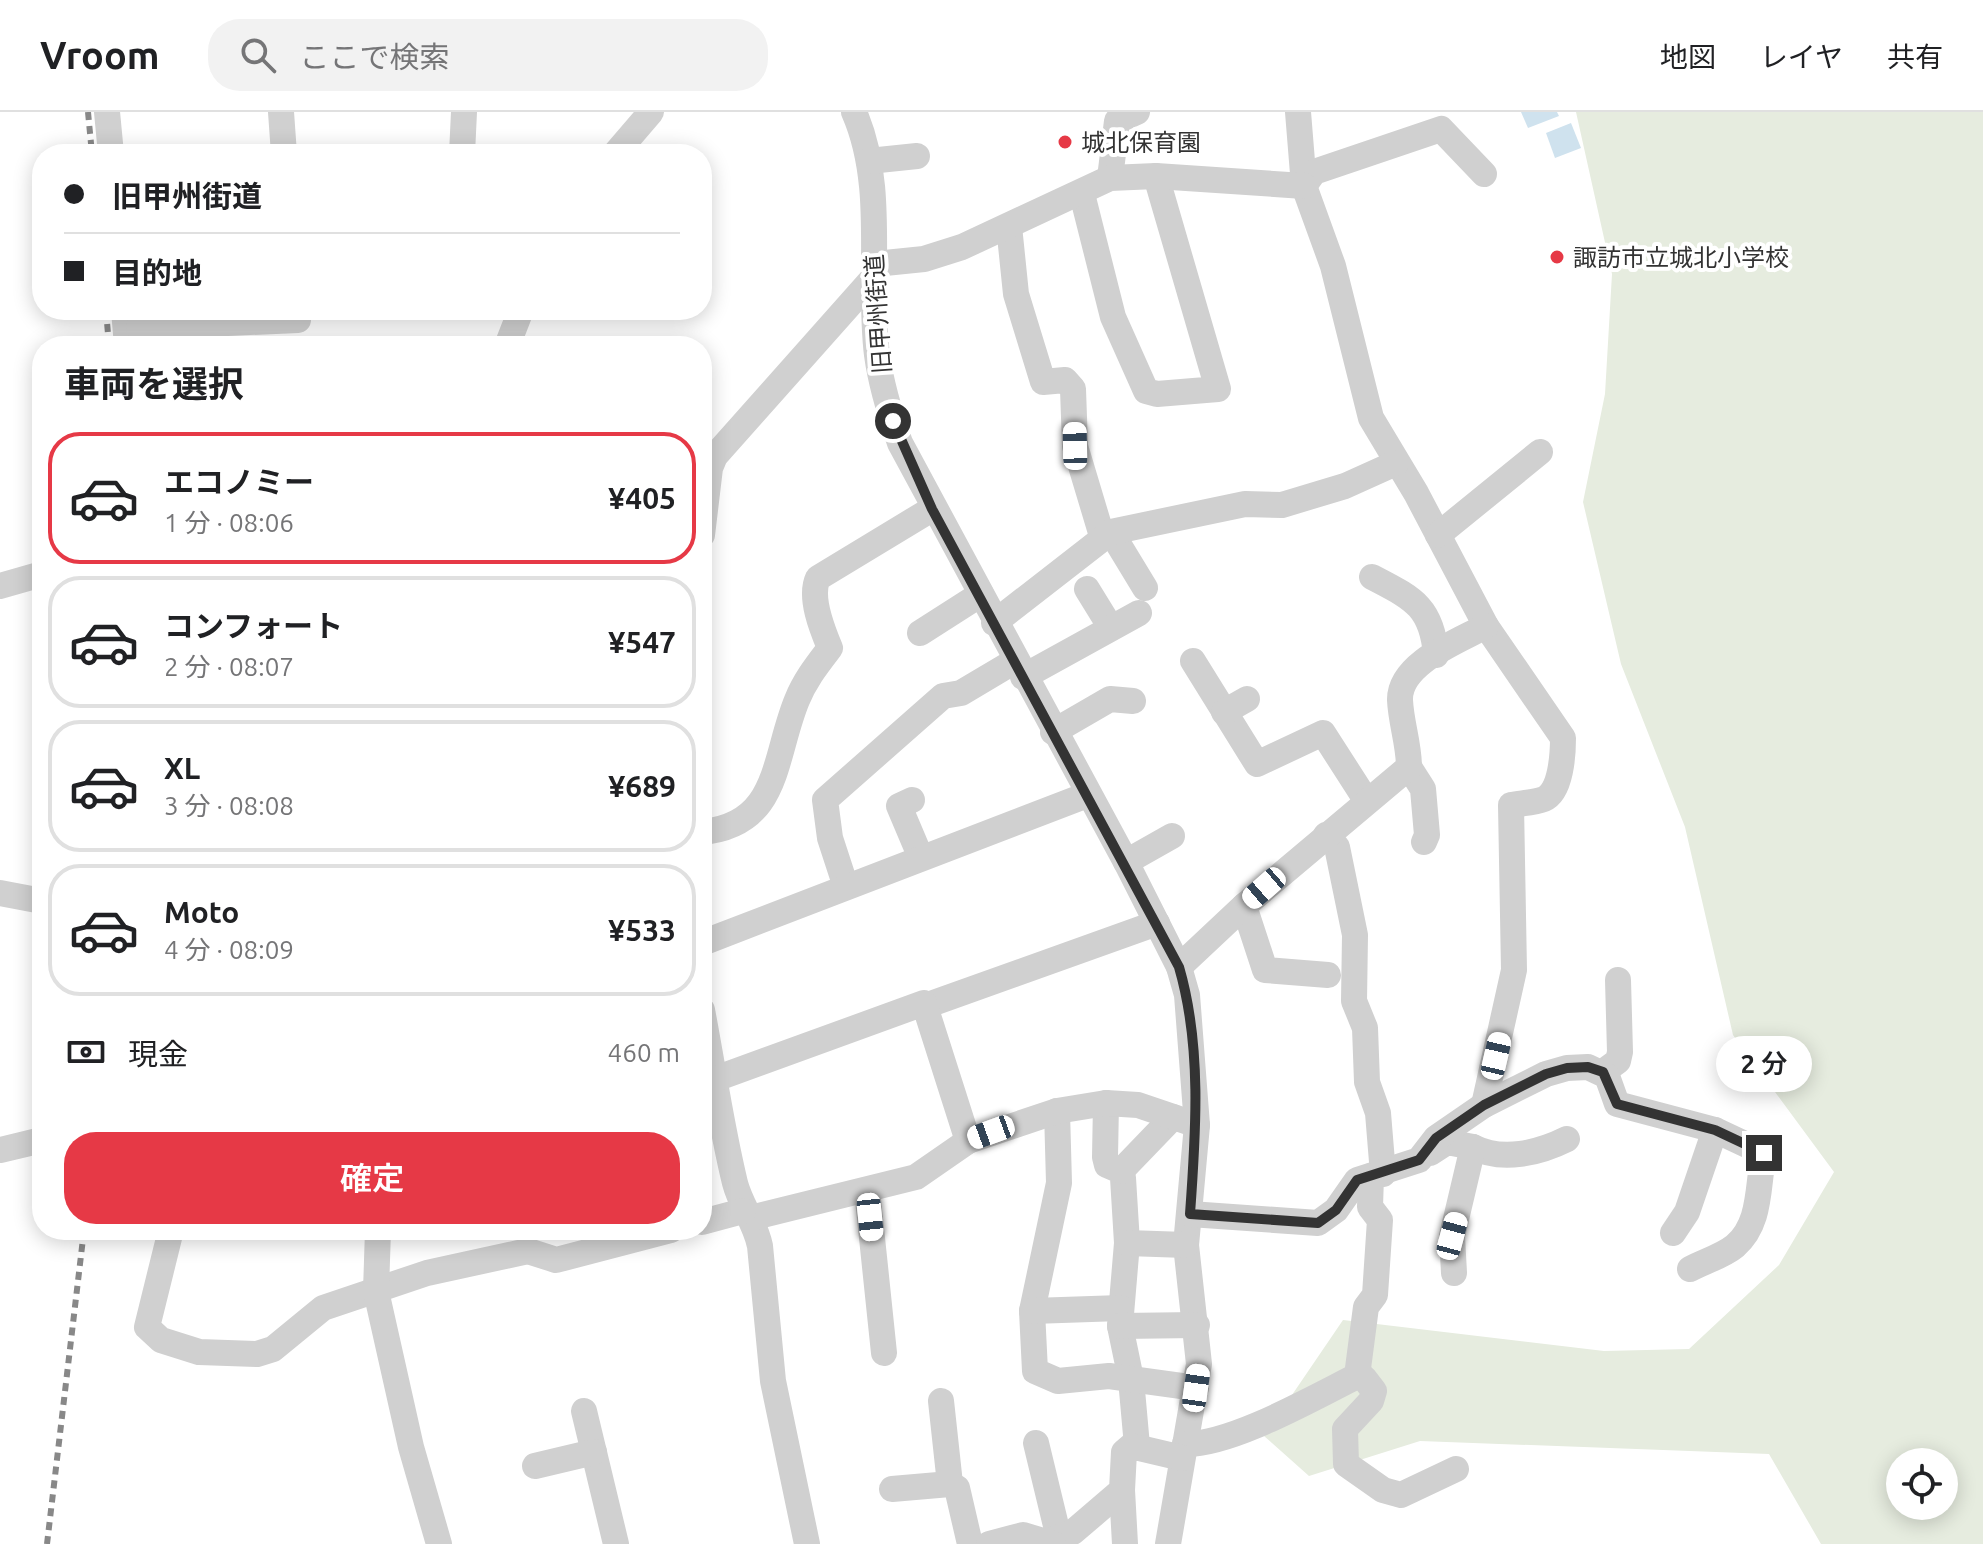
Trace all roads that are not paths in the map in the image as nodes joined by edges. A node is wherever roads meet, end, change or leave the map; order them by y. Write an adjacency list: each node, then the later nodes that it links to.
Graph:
1 (107, 112): 8 (street)
2 (281, 112): 9 (street)
3 (464, 112): 10 (street)
4 (651, 112): 11 (street)
5 (854, 112): 13 (street, 旧甲州街道)
6 (1137, 112): 16 (street)
7 (1298, 112): 17 (street)
8 (110, 144)
9 (283, 144)
10 (462, 144)
11 (624, 144)
12 (917, 156): 13 (street)
13 (869, 161): 20 (street, 旧甲州街道)
14 (1484, 174): 17 (street)
15 (1156, 176): 16 (street); 17 (street); 18 (street)
16 (1110, 178): 18 (street)
17 (1304, 186): 24 (street)
18 (1082, 194): 19 (street)
19 (1009, 226): 20 (street); 27 (street)
20 (875, 270): 25 (street); 26 (street, 旧甲州街道)
21 (298, 325): 22 (street)
22 (130, 328)
23 (1540, 452): 28 (street)
24 (1396, 463): 27 (street); 28 (street)
25 (712, 466)
26 (932, 509): 33 (street, 旧甲州街道); 49 (street)
27 (1107, 534): 34 (street); 36 (street)
28 (1438, 535): 35 (street)
29 (32, 577): 31 (street)
30 (1372, 577): 38 (street)
31 (0, 586)
32 (1087, 589): 36 (street)
33 (981, 594): 34 (street, 旧甲州街道); 37 (street)
34 (994, 623): 40 (street, 旧甲州街道)
35 (1486, 626): 38 (street); 69 (street)
36 (1111, 628): 40 (street)
37 (920, 633)
38 (1436, 655): 45 (street)
39 (1193, 661): 43 (street)
40 (1019, 669): 44 (street, 旧甲州街道); 55 (street)
41 (1247, 699): 43 (street)
42 (1133, 701): 44 (street)
43 (1224, 712): 48 (street)
44 (1053, 732): 46 (street, 旧甲州街道)
45 (1409, 767): 48 (street); 52 (street)
46 (1087, 795): 53 (street); 54 (street, 旧甲州街道)
47 (912, 800): 53 (street)
48 (1366, 800): 50 (street)
49 (712, 831)
50 (1326, 835): 58 (street); 80 (street)
51 (1172, 836): 54 (street)
52 (1424, 842)
53 (921, 858): 55 (street)
54 (1126, 862): 59 (street, 旧甲州街道)
55 (846, 887): 60 (street)
56 (0, 893): 57 (street)
57 (32, 899)
58 (1244, 906): 61 (street); 62 (street)
59 (1157, 923): 61 (street, 旧甲州街道); 64 (street)
60 (712, 939)
61 (1179, 967): 71 (street, 旧甲州街道)
62 (1328, 975)
63 (1618, 980): 66 (street)
64 (925, 1006): 67 (street); 74 (street)
65 (712, 1063): 67 (street)
66 (1603, 1072): 69 (street); 72 (street)
67 (715, 1079): 83 (street)
68 (1106, 1103): 70 (street); 71 (street); 79 (street)
69 (1484, 1105): 78 (street)
70 (1057, 1111): 74 (street); 95 (street)
71 (1185, 1121): 79 (street); 82 (street, 旧甲州街道)
72 (1715, 1130): 85 (street); 92 (street)
73 (1567, 1139): 76 (street)
74 (968, 1141): 81 (street)
75 (32, 1142): 77 (street)
76 (1473, 1147): 78 (street); 93 (street)
77 (0, 1150)
78 (1419, 1160): 80 (street)
79 (1121, 1171): 90 (street)
80 (1377, 1175): 82 (street); 99 (street)
81 (867, 1190): 83 (street); 98 (street)
82 (1190, 1214): 91 (street, 旧甲州街道)
83 (746, 1215): 84 (street); 116 (street)
84 (712, 1220)
85 (1673, 1233)
86 (169, 1240): 94 (street)
87 (378, 1240): 94 (street)
88 (633, 1240): 89 (street)
89 (527, 1241): 94 (street)
90 (1127, 1243): 91 (street); 96 (street)
91 (1186, 1245): 97 (street, 旧甲州街道)
92 (1690, 1269)
93 (1454, 1273)
94 (376, 1291): 114 (street)
95 (1032, 1311): 96 (street); 100 (street)
96 (1120, 1317): 97 (street); 100 (street)
97 (1197, 1325): 101 (street, 旧甲州街道)
98 (884, 1353)
99 (1357, 1376): 106 (street); 109 (street)
100 (1131, 1379): 101 (street); 105 (street)
101 (1196, 1388): 106 (street, 旧甲州街道)
102 (941, 1401): 110 (street)
103 (584, 1411): 107 (street)
104 (1036, 1443): 113 (street)
105 (1137, 1446): 106 (street); 112 (street)
106 (1184, 1451): 120 (street, 旧甲州街道)
107 (594, 1452): 108 (street); 115 (street)
108 (535, 1466)
109 (1456, 1469)
110 (950, 1484): 111 (street); 117 (street)
111 (892, 1489)
112 (1122, 1490): 113 (street); 119 (street)
113 (1053, 1540): 118 (street)
114 (439, 1544)
115 (616, 1544)
116 (807, 1544)
117 (970, 1544)
118 (989, 1544)
119 (1125, 1544)
120 (1168, 1544)

